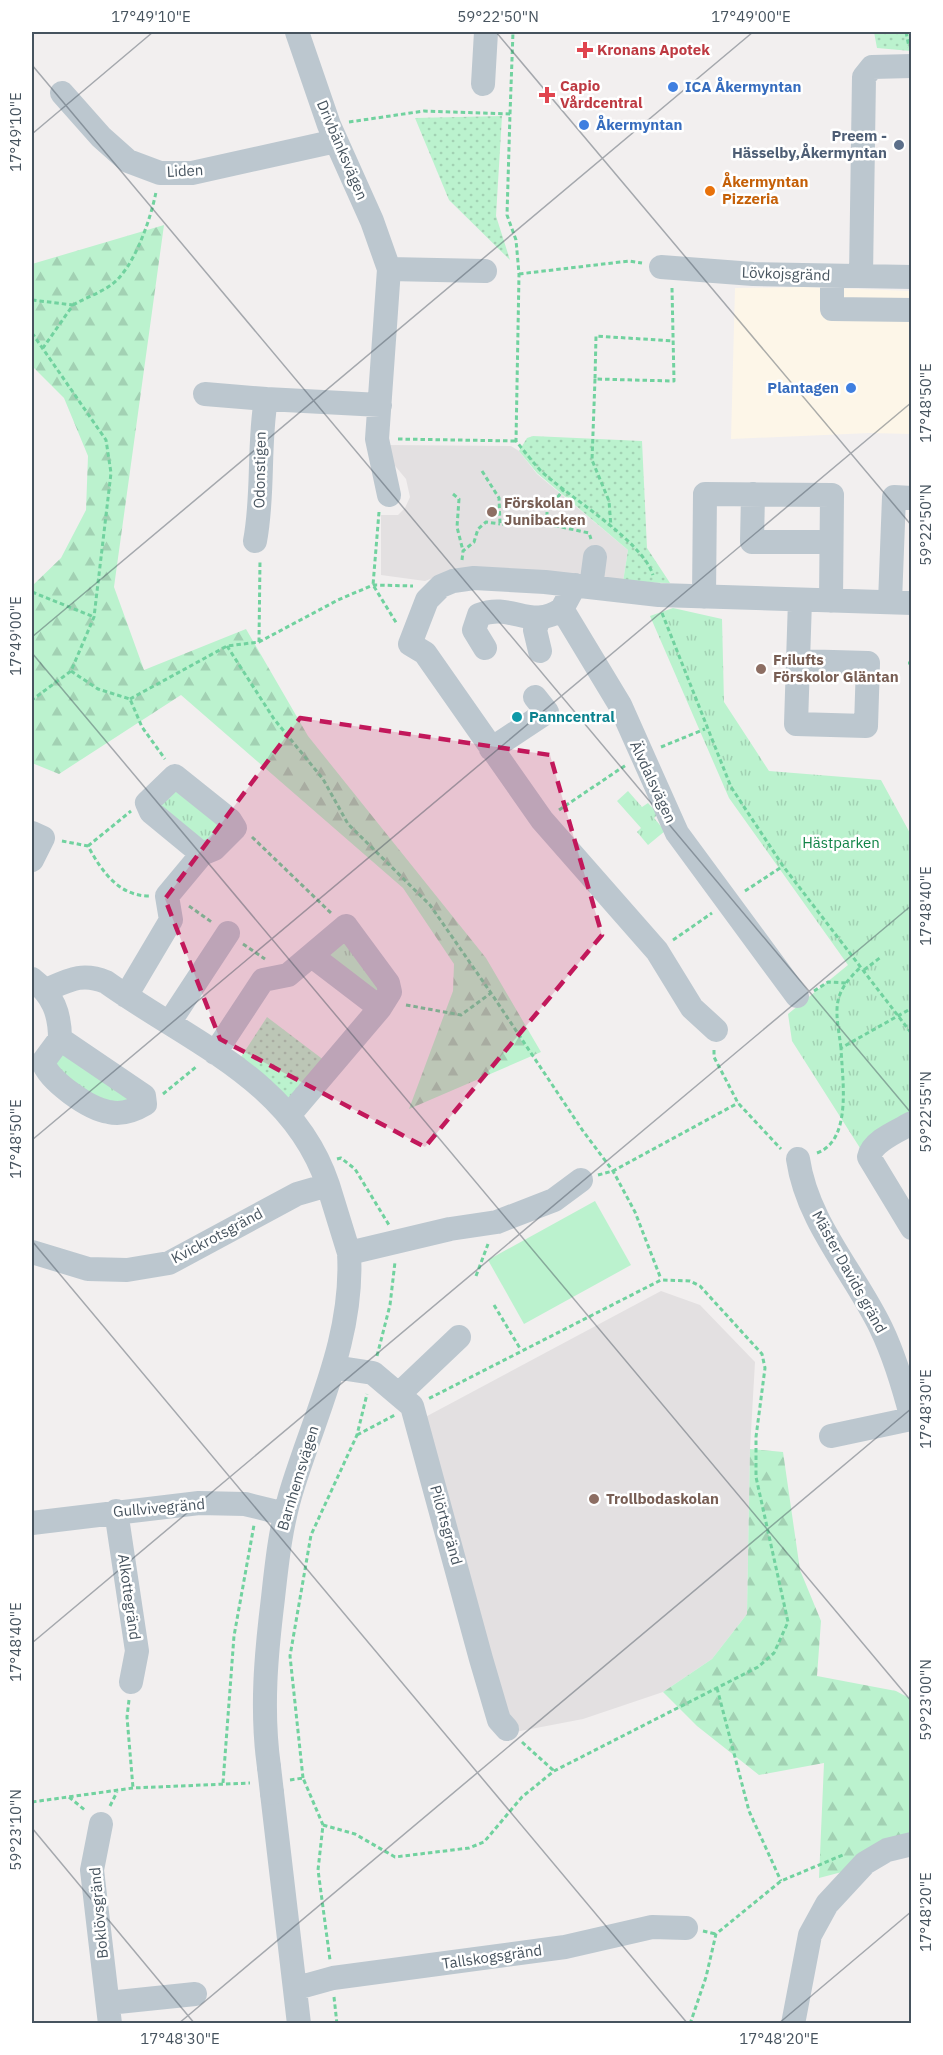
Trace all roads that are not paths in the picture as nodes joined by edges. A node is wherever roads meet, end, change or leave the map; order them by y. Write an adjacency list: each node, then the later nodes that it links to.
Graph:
1 (297, 32): 6 (street, Drivbänksvägen)
2 (486, 32): 4 (street)
3 (912, 66): 11 (street)
4 (483, 84)
5 (62, 93): 6 (street, Liden)
6 (333, 133): 8 (street, Drivbänksvägen)
7 (666, 268): 10 (street, Lövkojsgränd)
8 (389, 269): 9 (street); 16 (street, Drivbänksvägen)
9 (484, 271)
10 (832, 276): 11 (street, Lövkojsgränd); 13 (street)
11 (861, 276): 12 (street, Lövkojsgränd)
12 (912, 277)
13 (912, 310)
14 (206, 394): 15 (street)
15 (266, 399): 16 (street); 20 (street, Odonstigen)
16 (380, 405): 18 (street, Drivbänksvägen)
17 (753, 494): 21 (street); 21 (street); 24 (street)
18 (389, 495)
19 (912, 498): 27 (street)
20 (255, 542)
21 (831, 542): 26 (street)
22 (595, 557): 23 (street)
23 (583, 586): 24 (street); 28 (street); 34 (street)
24 (704, 597): 25 (street)
25 (800, 600): 26 (street); 32 (street)
26 (831, 601): 27 (street)
27 (901, 603)
28 (562, 609): 29 (street); 42 (street, Älvdalsvägen)
29 (539, 619): 30 (street); 31 (street)
30 (485, 648)
31 (540, 651)
32 (798, 660)
33 (536, 697): 34 (street)
34 (491, 748): 45 (street)
35 (32, 832): 37 (street)
36 (202, 854): 36 (street); 41 (street)
37 (32, 860)
38 (228, 933): 44 (street)
39 (312, 956): 43 (street); 43 (street); 47 (street)
40 (39, 984): 41 (street); 46 (street)
41 (126, 996): 44 (street)
42 (796, 996)
43 (385, 1000): 48 (street)
44 (169, 1023): 47 (street)
45 (716, 1030)
46 (60, 1039): 46 (street)
47 (206, 1060): 48 (street)
48 (290, 1114): 51 (street)
49 (912, 1123): 53 (street)
50 (798, 1159): 60 (street, Mäster Davids gränd)
51 (325, 1175): 55 (street, Kvickrotsgränd); 56 (street)
52 (581, 1180): 56 (street)
53 (905, 1201): 54 (street)
54 (912, 1228)
55 (32, 1252)
56 (349, 1252): 58 (street, Barnhemsvägen)
57 (459, 1337): 59 (street)
58 (334, 1367): 59 (street); 63 (street, Barnhemsvägen)
59 (406, 1400): 66 (street, Pilörtsgränd)
60 (911, 1419): 61 (street, Mäster Davids gränd)
61 (831, 1436)
62 (116, 1511): 63 (street, Gullvivegränd); 64 (street, Gullvivegränd); 65 (street, Alkottegränd)
63 (284, 1521): 70 (street, Barnhemsvägen)
64 (32, 1523)
65 (131, 1682)
66 (507, 1729)
67 (101, 1824): 72 (street, Boklövsgränd)
68 (912, 1844): 74 (street)
69 (686, 1928): 70 (street, Tallskogsgränd)
70 (297, 1988): 73 (street, Barnhemsvägen)
71 (195, 1994): 72 (street, Boklövsgränd)
72 (109, 2013)
73 (299, 2024)
74 (793, 2024)

